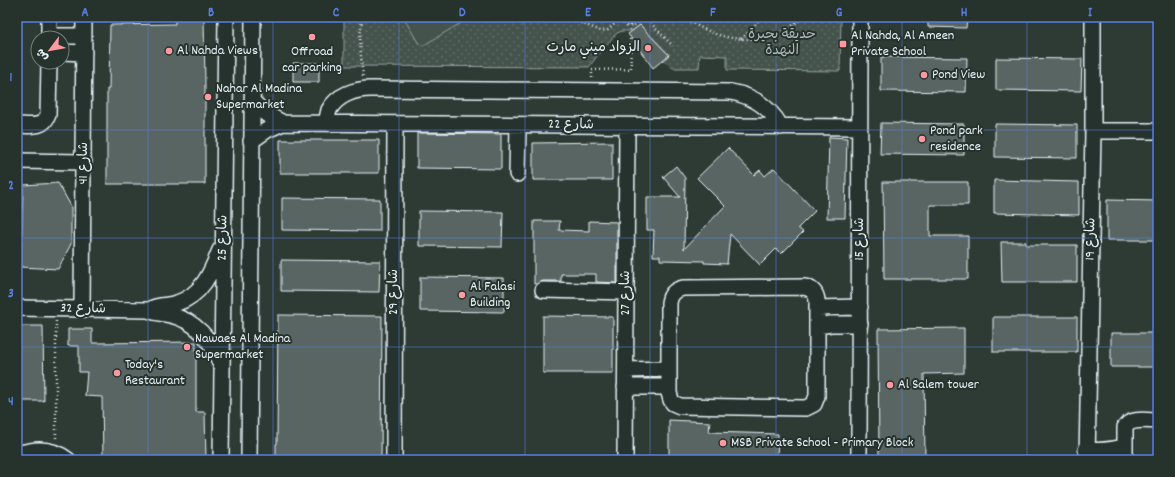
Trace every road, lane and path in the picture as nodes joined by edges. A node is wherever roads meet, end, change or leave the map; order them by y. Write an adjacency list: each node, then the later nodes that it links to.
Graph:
1 (49, 17): 15 (street)
2 (84, 17): 18 (street, شارع 41)
3 (226, 17): 42 (street, شارع 25)
4 (253, 17): 27 (street, شارع 25)
5 (363, 17): 25 (path)
6 (566, 17): 13 (path)
7 (630, 17): 14 (path)
8 (680, 17): 20 (path)
9 (760, 17): 20 (path)
10 (803, 17): 20 (path)
11 (860, 17): 35 (street, شارع 15)
12 (1093, 17): 36 (street, شارع 19)
13 (619, 18): 14 (path)
14 (630, 26): 16 (path); 21 (path)
15 (49, 30)
16 (630, 31)
17 (70, 36): 18 (street)
18 (84, 36): 23 (street, شارع 41)
19 (630, 39): 26 (path)
20 (740, 39)
21 (672, 46)
22 (70, 52): 23 (street)
23 (84, 53): 40 (street, شارع 41)
24 (49, 70): 31 (street)
25 (364, 89): 26 (street); 29 (street)
26 (592, 92): 34 (street)
27 (252, 101): 28 (street, شارع 22); 38 (street, شارع 25)
28 (283, 123): 29 (street, شارع 22); 38 (street, شارع 22)
29 (326, 123): 30 (street, شارع 22)
30 (395, 124): 32 (street, شارع 22); 65 (street, شارع 29)
31 (17, 125)
32 (518, 125): 33 (street, شارع 22); 41 (street)
33 (627, 126): 34 (street, شارع 22); 44 (street, شارع 27)
34 (781, 127): 35 (street, شارع 22)
35 (859, 128): 45 (street, شارع 15)
36 (1093, 131): 37 (street); 61 (street, شارع 19)
37 (1158, 131)
38 (251, 141): 64 (street, شارع 25)
39 (17, 161): 40 (street)
40 (84, 162): 49 (street, شارع 41)
41 (517, 174)
42 (223, 244): 50 (street, شارع 32); 53 (street, شارع 25)
43 (543, 290): 44 (street)
44 (626, 292): 55 (street, شارع 27)
45 (860, 307): 47 (street); 51 (street, شارع 15)
46 (17, 308): 48 (street, شارع 32)
47 (817, 308): 52 (street); 54 (street)
48 (56, 309): 49 (street, شارع 32); 62 (path)
49 (82, 309): 50 (street, شارع 32)
50 (148, 310): 53 (street, شارع 32)
51 (860, 324): 52 (street); 67 (street, شارع 15)
52 (817, 326): 57 (street)
53 (222, 367): 63 (street, شارع 25)
54 (669, 369): 55 (street); 57 (street)
55 (626, 370): 56 (street, شارع 27)
56 (626, 386): 57 (street); 66 (street, شارع 27)
57 (669, 386)
58 (1158, 421): 59 (street)
59 (1125, 453): 61 (street)
60 (17, 454): 62 (street)
61 (1086, 455)
62 (56, 457)
63 (221, 460)
64 (249, 460)
65 (394, 460)
66 (625, 460)
67 (859, 460)

